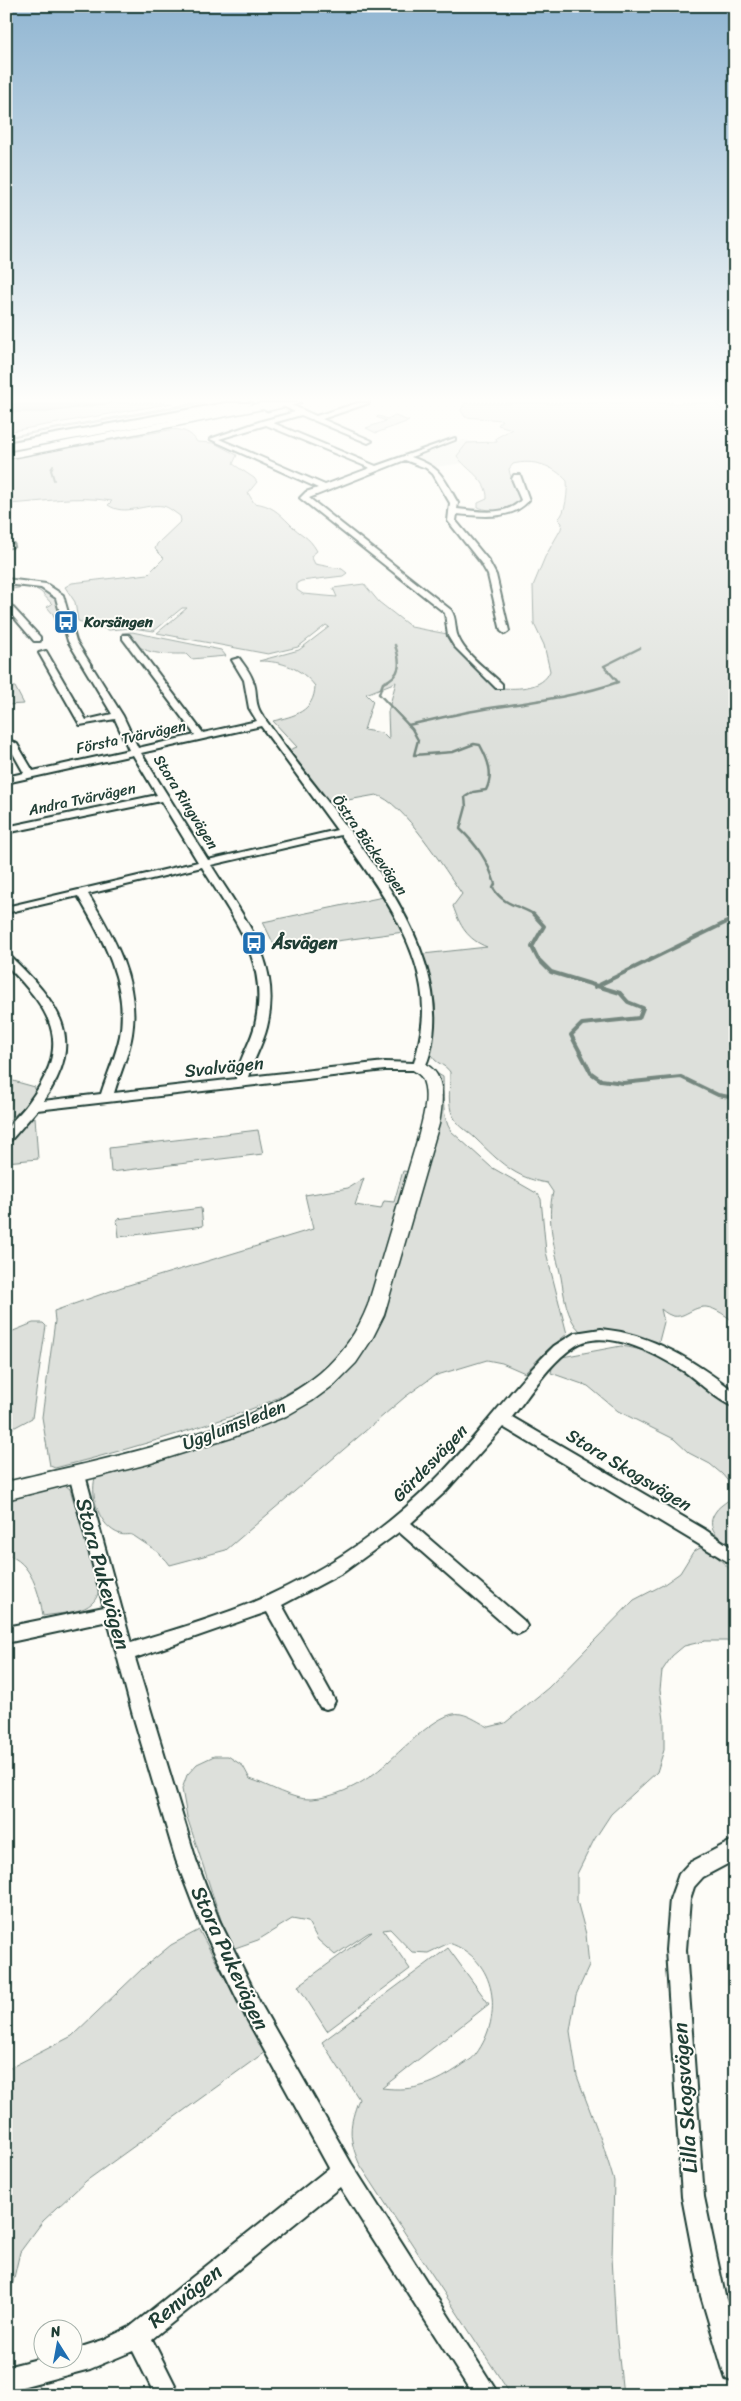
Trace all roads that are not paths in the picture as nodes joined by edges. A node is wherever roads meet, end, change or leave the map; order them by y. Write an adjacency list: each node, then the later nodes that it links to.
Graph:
1 (325, 515): 10 (street)
2 (452, 515): 5 (street)
3 (6, 581): 11 (street, Stora Ringvägen)
4 (6, 602): 7 (street)
5 (505, 631)
6 (126, 637): 13 (street)
7 (37, 639)
8 (44, 653): 11 (street)
9 (236, 660): 12 (street, Östra Bäckevägen)
10 (499, 686)
11 (118, 716): 15 (street, Stora Ringvägen)
12 (263, 723): 13 (street, Första Tvärvägen); 20 (street, Östra Bäckevägen)
13 (201, 736): 15 (street, Första Tvärvägen)
14 (6, 741): 16 (street)
15 (135, 751): 16 (street, Första Tvärvägen); 18 (street, Stora Ringvägen)
16 (30, 774): 17 (street, Första Tvärvägen)
17 (6, 780)
18 (164, 797): 19 (street, Andra Tvärvägen); 21 (street, Stora Ringvägen)
19 (6, 830)
20 (344, 831): 21 (street); 25 (street, Östra Bäckevägen)
21 (205, 864): 22 (street); 26 (street, Stora Ringvägen)
22 (81, 892): 23 (street); 27 (street)
23 (6, 910)
24 (6, 958): 28 (street)
25 (419, 1067): 26 (street, Svalvägen); 32 (street, Ugglumsleden)
26 (242, 1082): 27 (street, Svalvägen)
27 (106, 1098): 28 (street, Svalvägen)
28 (33, 1106): 29 (street)
29 (6, 1137)
30 (735, 1401): 31 (street, Gärdesvägen)
31 (501, 1418): 34 (street, Gärdesvägen); 35 (street, Stora Skogsvägen)
32 (77, 1475): 33 (street, Ugglumsleden); 37 (street, Stora Pukevägen)
33 (6, 1490)
34 (400, 1523): 36 (street, Gärdesvägen); 38 (street)
35 (735, 1559)
36 (271, 1602): 40 (street, Gärdesvägen); 41 (street)
37 (114, 1612): 39 (street); 40 (street, Stora Pukevägen)
38 (518, 1626)
39 (6, 1635)
40 (125, 1653): 43 (street, Stora Pukevägen)
41 (326, 1701)
42 (735, 1849): 45 (street, Lilla Skogsvägen)
43 (343, 2171): 44 (street, Renvägen); 48 (street, Stora Pukevägen)
44 (138, 2335): 46 (street, Renvägen); 47 (street)
45 (735, 2370)
46 (6, 2379)
47 (168, 2395)
48 (487, 2395)

